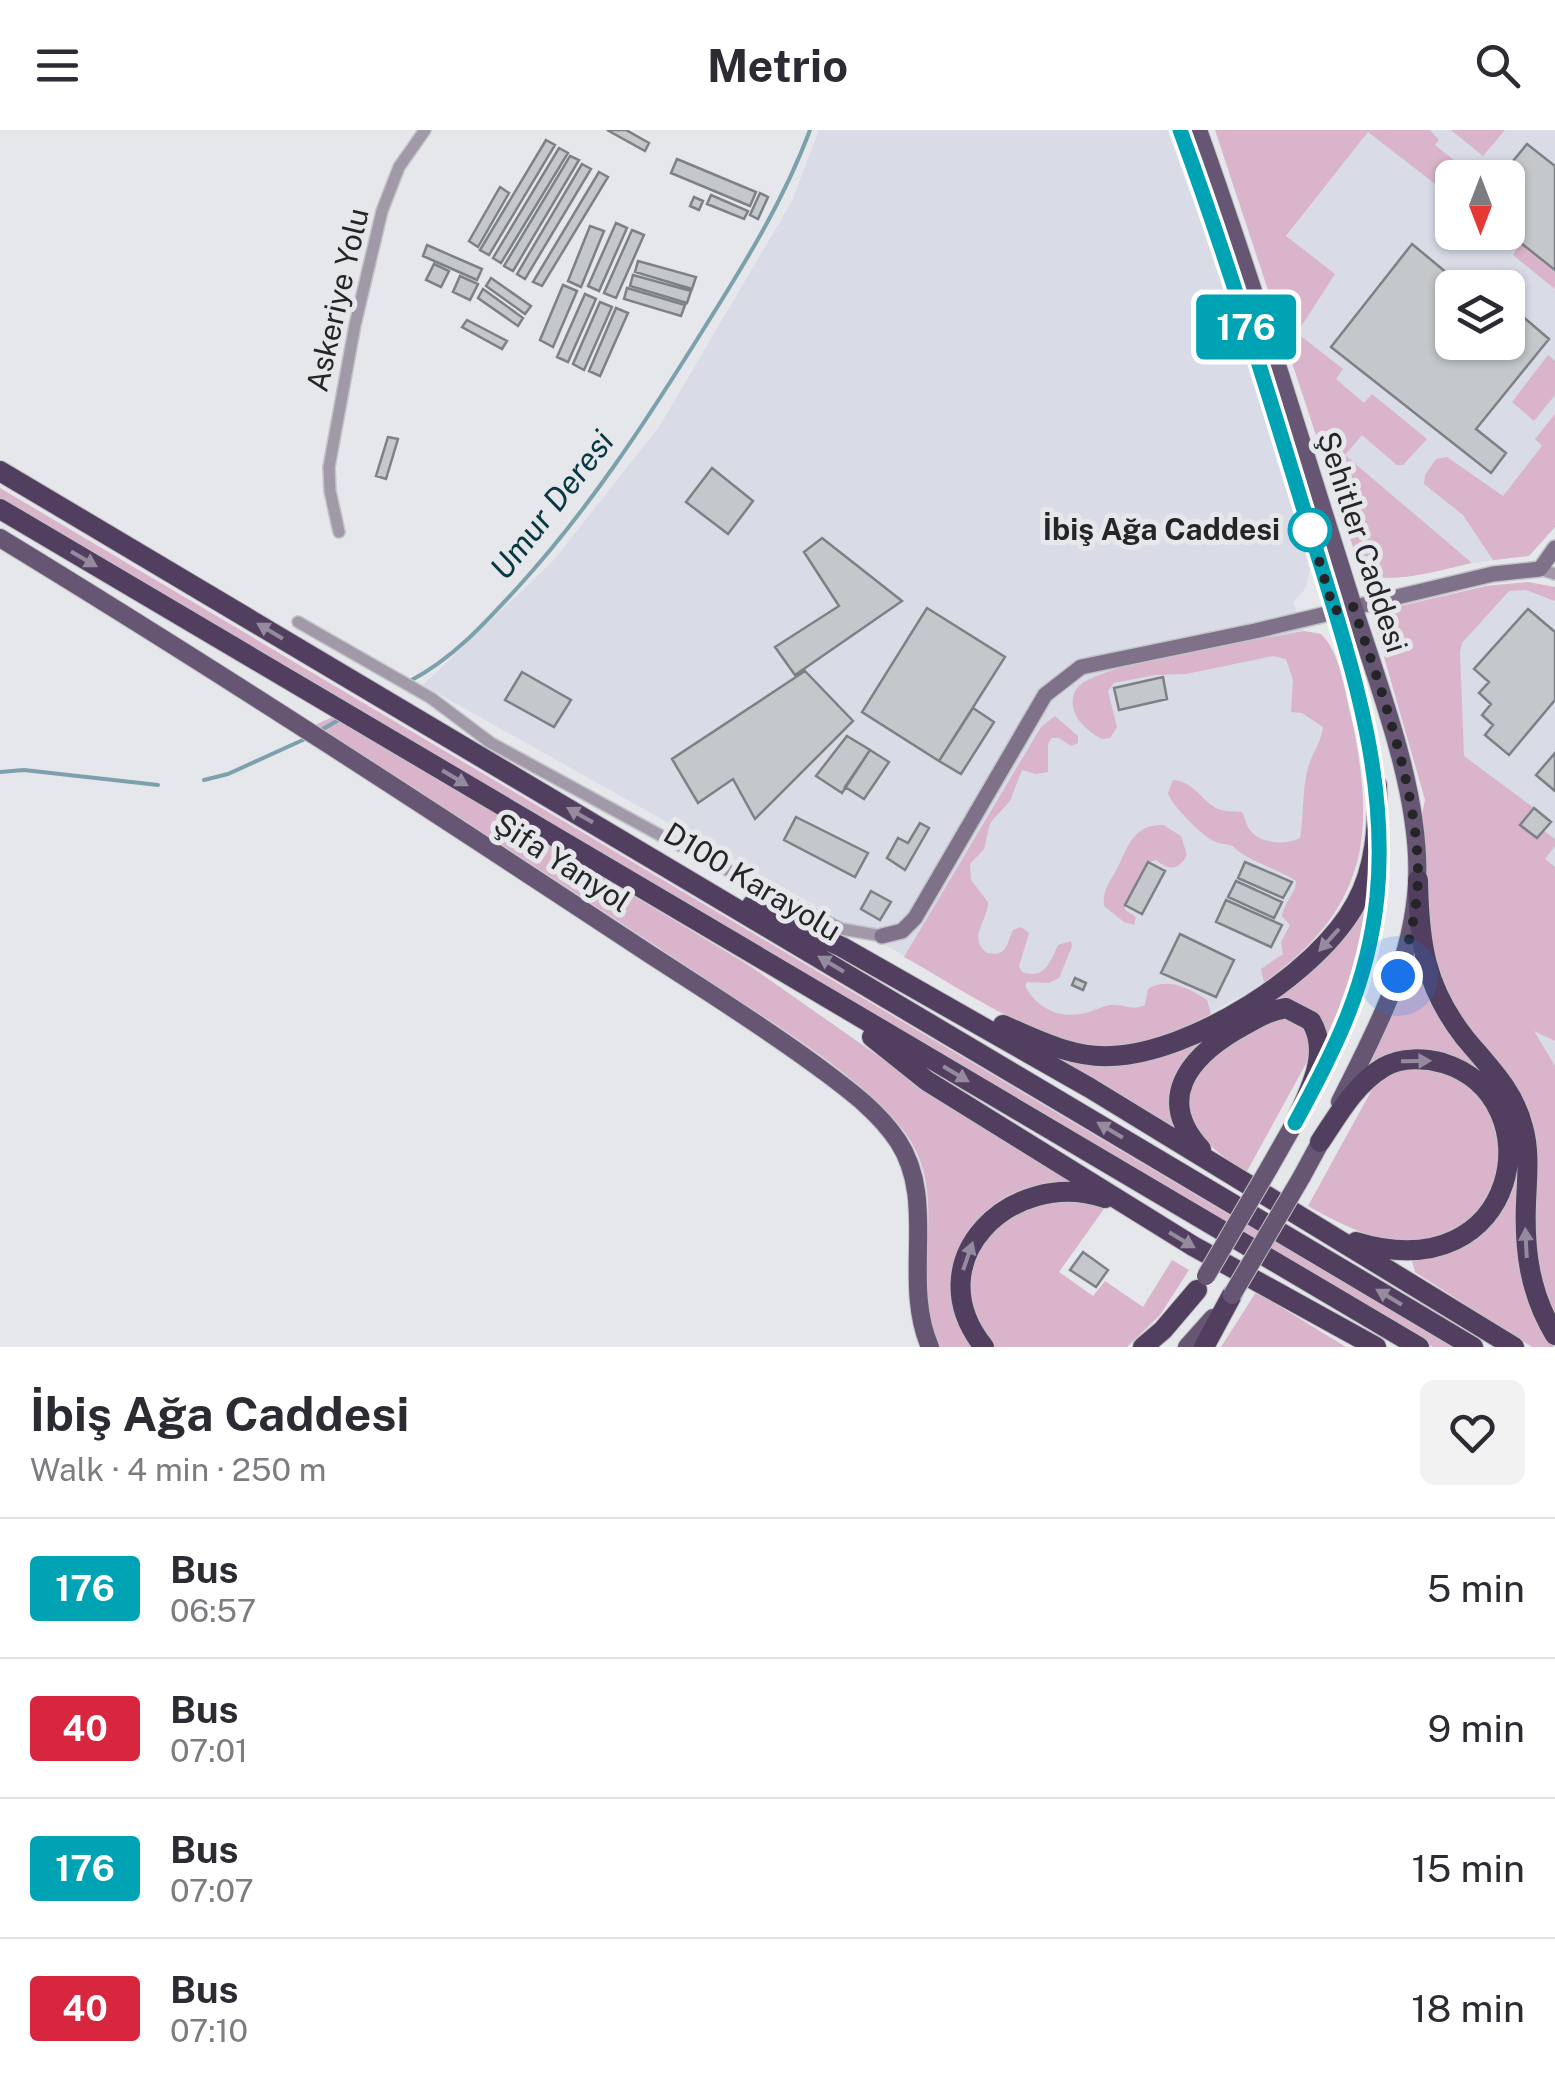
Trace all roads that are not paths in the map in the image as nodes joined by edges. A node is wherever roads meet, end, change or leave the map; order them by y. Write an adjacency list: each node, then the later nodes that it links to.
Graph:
1 (425, 130): 6 (street, Askeriye Yolu)
2 (1180, 130): 11 (main road, Şehitler Caddesi)
3 (1198, 130): 10 (main road, Şehitler Caddesi)
4 (0, 471): 14 (highway, D100 Karayolu, one-way to 4)
5 (0, 509): 18 (highway, D100 Karayolu, one-way to 18)
6 (339, 532)
7 (0, 538): 28 (main road, Şifa Yanyol)
8 (1555, 548): 9 (street)
9 (1548, 571): 10 (street)
10 (1353, 606): 11 (street); 15 (main road, Şehitler Caddesi)
11 (1334, 611): 13 (main road, Şehitler Caddesi); 16 (street)
12 (298, 622): 16 (street)
13 (1376, 785): 17 (highway, one-way to 17); 19 (main road, Şehitler Caddesi)
14 (664, 864): 17 (highway); 37 (highway, D100 Karayolu, one-way to 14)
15 (1418, 880): 20 (main road, Şehitler Caddesi); 27 (highway, one-way to 15)
16 (882, 936)
17 (908, 985): 21 (highway)
18 (812, 989): 22 (highway); 36 (highway, D100 Karayolu, one-way to 36)
19 (1295, 1123): 21 (highway); 24 (main road, Şehitler Caddesi, bridge)
20 (1320, 1142): 23 (highway, one-way to 23); 25 (main road, Şehitler Caddesi, bridge)
21 (1231, 1172): 23 (highway)
22 (1150, 1220): 26 (highway, one-way to 26); 29 (highway, one-way to 22)
23 (1310, 1220): 38 (highway)
24 (1201, 1283): 30 (highway); 31 (main road, Şehitler Caddesi)
25 (1232, 1295): 32 (main road); 33 (highway)
26 (1283, 1296): 34 (highway); 35 (highway)
27 (1555, 1335)
28 (930, 1347)
29 (984, 1347)
30 (1143, 1347)
31 (1160, 1347)
32 (1187, 1347)
33 (1204, 1347)
34 (1355, 1347)
35 (1376, 1347)
36 (1419, 1347)
37 (1472, 1347)
38 (1514, 1347)

